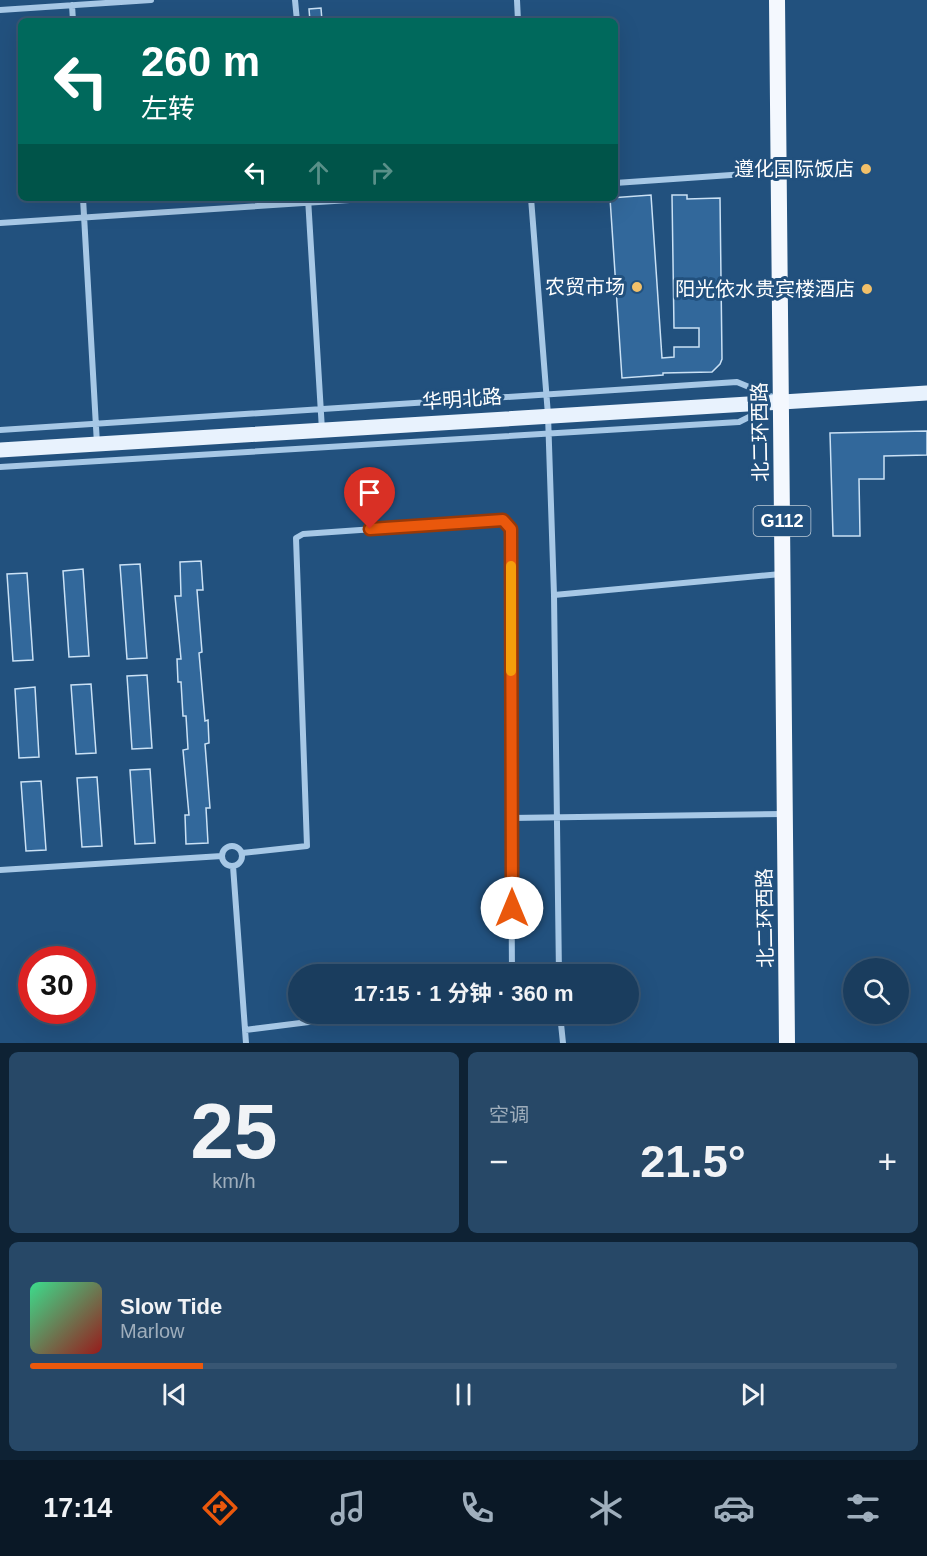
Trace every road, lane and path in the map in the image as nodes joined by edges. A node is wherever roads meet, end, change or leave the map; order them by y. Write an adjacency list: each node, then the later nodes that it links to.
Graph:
1 (151, 0): 5 (street)
2 (295, 0): 8 (street)
3 (517, 0): 9 (street)
4 (777, 0): 10 (highway, 北二环西路 / G112)
5 (72, 5): 6 (street); 7 (street)
6 (0, 10)
7 (73, 18)
8 (297, 18)
9 (518, 18)
10 (778, 172): 11 (street); 20 (highway, 北二环西路 / G112)
11 (618, 183)
12 (83, 201): 16 (street)
13 (296, 201): 16 (street)
14 (308, 201): 21 (street)
15 (531, 201): 19 (street)
16 (84, 218): 17 (street); 23 (street)
17 (0, 223)
18 (927, 393): 20 (main road, 华明北路)
19 (546, 394): 20 (street); 21 (street); 22 (street)
20 (781, 401): 22 (main road, 华明北路); 26 (street); 30 (highway, 北二环西路 / G112)
21 (320, 409): 23 (street); 25 (street)
22 (548, 414): 25 (main road, 华明北路); 26 (street)
23 (96, 424): 24 (street); 27 (street)
24 (0, 430)
25 (322, 430): 27 (main road, 华明北路)
26 (549, 434): 29 (street); 31 (street)
27 (97, 444): 28 (main road, 华明北路)
28 (0, 450)
29 (0, 467)
30 (782, 573): 31 (street); 32 (highway, 北二环西路 / G112)
31 (554, 595): 33 (street)
32 (785, 814): 33 (street); 46 (highway, 北二环西路 / G112)
33 (557, 817): 34 (street); 40 (street)
34 (511, 818): 35 (street); 39 (street)
35 (242, 853): 36 (street); 37 (street)
36 (222, 856): 37 (street); 38 (street)
37 (233, 866): 43 (street)
38 (0, 870)
39 (512, 964)
40 (559, 964)
41 (293, 1024): 43 (street)
42 (561, 1024): 45 (street)
43 (245, 1030): 44 (street)
44 (246, 1043)
45 (563, 1043)
46 (787, 1043)

